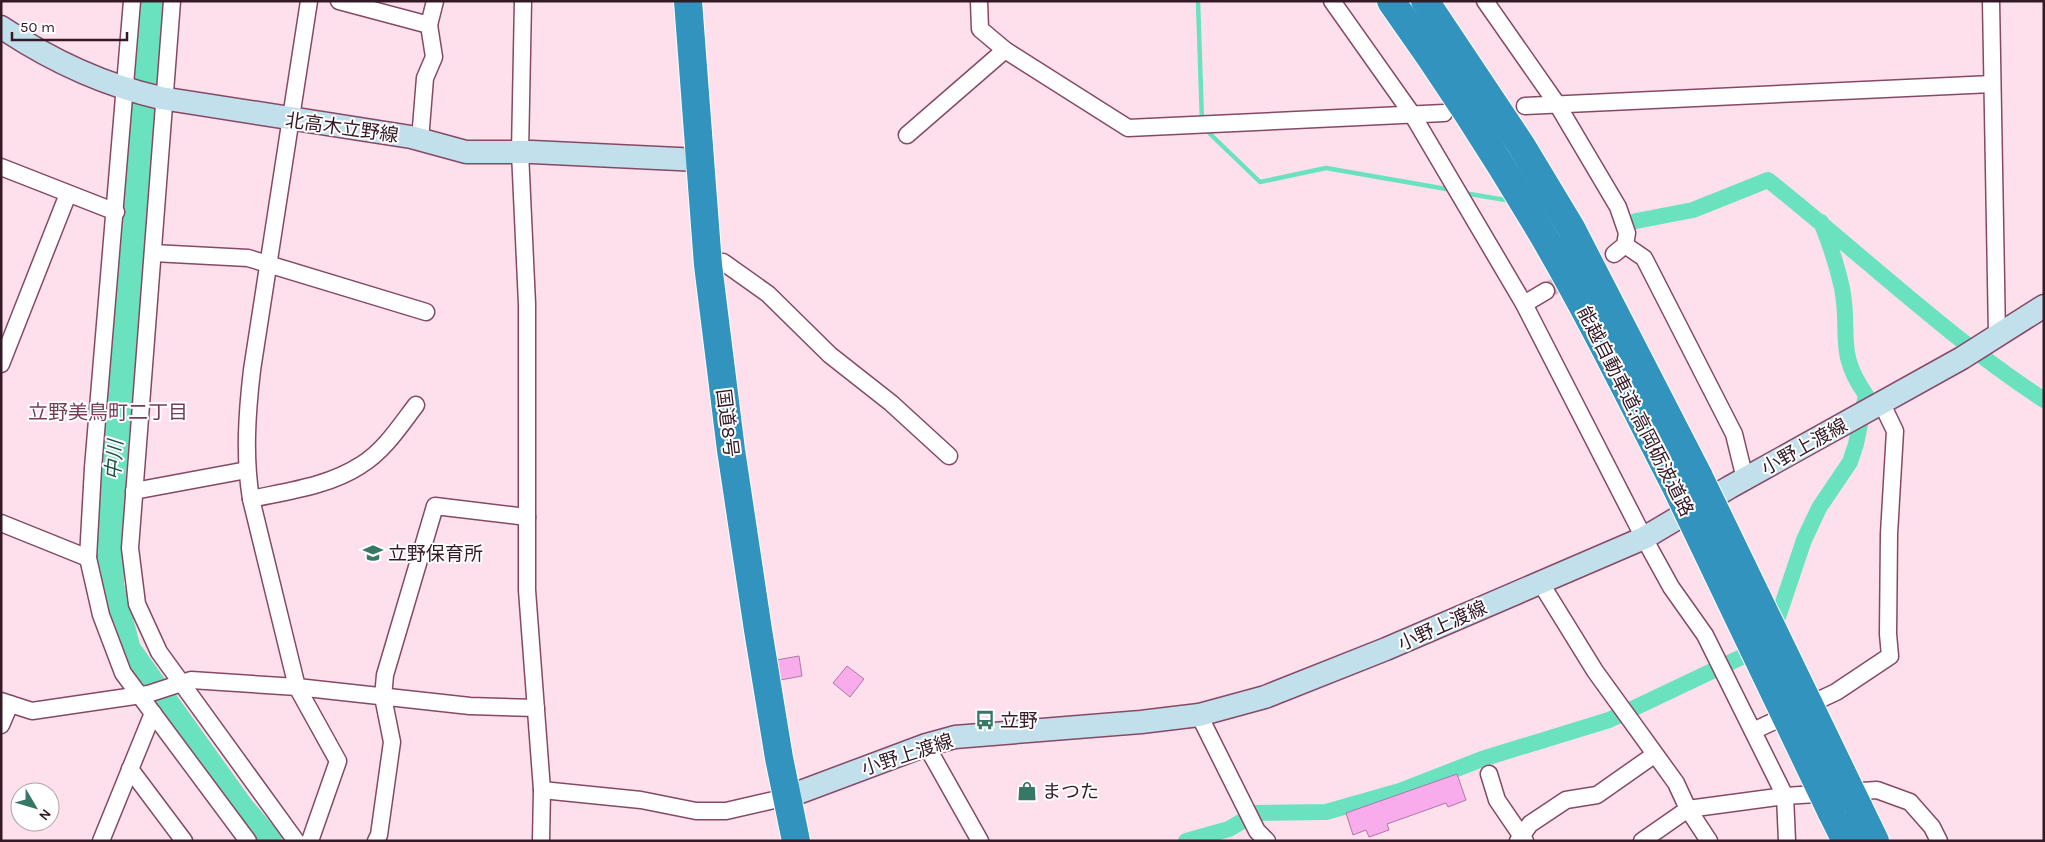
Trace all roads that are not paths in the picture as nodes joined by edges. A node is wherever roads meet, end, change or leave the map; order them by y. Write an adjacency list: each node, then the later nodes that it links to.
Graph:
1 (132, 1): 18 (street)
2 (172, 1): 19 (street)
3 (309, 1): 24 (street)
4 (339, 1): 14 (street)
5 (435, 1): 14 (street)
6 (523, 1): 27 (street)
7 (688, 1): 28 (highway, 国道8号)
8 (979, 1): 16 (street)
9 (1332, 1): 23 (street)
10 (1391, 1): 46 (highway, 能越自動車道;高岡砺波道路)
11 (1425, 1): 46 (highway, 能越自動車道;高岡砺波道路)
12 (1485, 1): 20 (street)
13 (1992, 1): 17 (street)
14 (429, 25): 26 (street)
15 (1, 27): 18 (main road, 北高木立野線)
16 (1005, 50): 23 (street); 25 (street)
17 (1992, 84): 20 (street); 39 (street)
18 (128, 90): 19 (main road, 北高木立野線); 31 (street)
19 (163, 98): 24 (main road, 北高木立野線); 32 (street)
20 (1557, 104): 21 (street); 45 (street)
21 (1525, 106)
22 (1444, 113): 23 (street)
23 (1412, 114): 36 (street)
24 (291, 120): 26 (main road, 北高木立野線); 33 (street)
25 (907, 135)
26 (420, 140): 27 (main road, 北高木立野線)
27 (520, 152): 28 (main road, 北高木立野線); 49 (street)
28 (699, 160): 34 (highway, 国道8号)
29 (1, 167): 30 (street)
30 (68, 194): 31 (street); 40 (street)
31 (116, 212): 52 (street)
32 (153, 253): 33 (street); 47 (street)
33 (268, 263): 38 (street); 44 (street)
34 (708, 265): 43 (street); 70 (highway, 国道8号)
35 (1546, 291): 36 (street)
36 (1524, 304): 51 (street)
37 (2044, 306): 39 (main road, 小野上渡線)
38 (426, 312)
39 (1980, 347): 41 (main road, 小野上渡線)
40 (1, 364)
41 (1882, 404): 45 (main road, 小野上渡線); 63 (street)
42 (416, 405): 48 (street)
43 (950, 456)
44 (247, 470): 47 (street); 48 (street)
45 (1744, 479): 51 (main road, 小野上渡線)
46 (1687, 481): 86 (highway, 能越自動車道;高岡砺波道路, bridge); 87 (highway, 能越自動車道;高岡砺波道路, bridge)
47 (134, 491): 54 (street)
48 (251, 498): 55 (street)
49 (527, 517): 57 (street); 59 (street)
50 (1, 523): 52 (street)
51 (1644, 538): 53 (main road, 小野上渡線); 63 (street)
52 (88, 558): 56 (street)
53 (1540, 582): 61 (main road, 小野上渡線); 65 (street)
54 (176, 685): 55 (street); 56 (street); 76 (street)
55 (297, 687): 57 (street); 77 (street)
56 (143, 694): 58 (street); 60 (street)
57 (383, 697): 59 (street); 78 (street)
58 (5, 702): 62 (street)
59 (536, 708): 68 (street)
60 (153, 713): 66 (street); 75 (street)
61 (1199, 715): 64 (main road, 小野上渡線); 82 (street)
62 (1, 725)
63 (1753, 731): 69 (street)
64 (926, 745): 70 (main road, 小野上渡線); 81 (street)
65 (1654, 755): 71 (street); 72 (street)
66 (130, 769): 73 (street); 74 (street)
67 (1489, 774): 72 (street)
68 (542, 790): 70 (street); 79 (street)
69 (1785, 796): 71 (street); 85 (street); 88 (street)
70 (787, 797): 80 (highway, 国道8号)
71 (1688, 809): 83 (street); 84 (street)
72 (1521, 839)
73 (101, 841)
74 (184, 841)
75 (248, 841)
76 (296, 841)
77 (310, 841)
78 (376, 841)
79 (540, 841)
80 (796, 841)
81 (980, 841)
82 (1267, 841)
83 (1642, 841)
84 (1709, 841)
85 (1788, 841)
86 (1846, 841)
87 (1875, 841)
88 (1939, 841)

